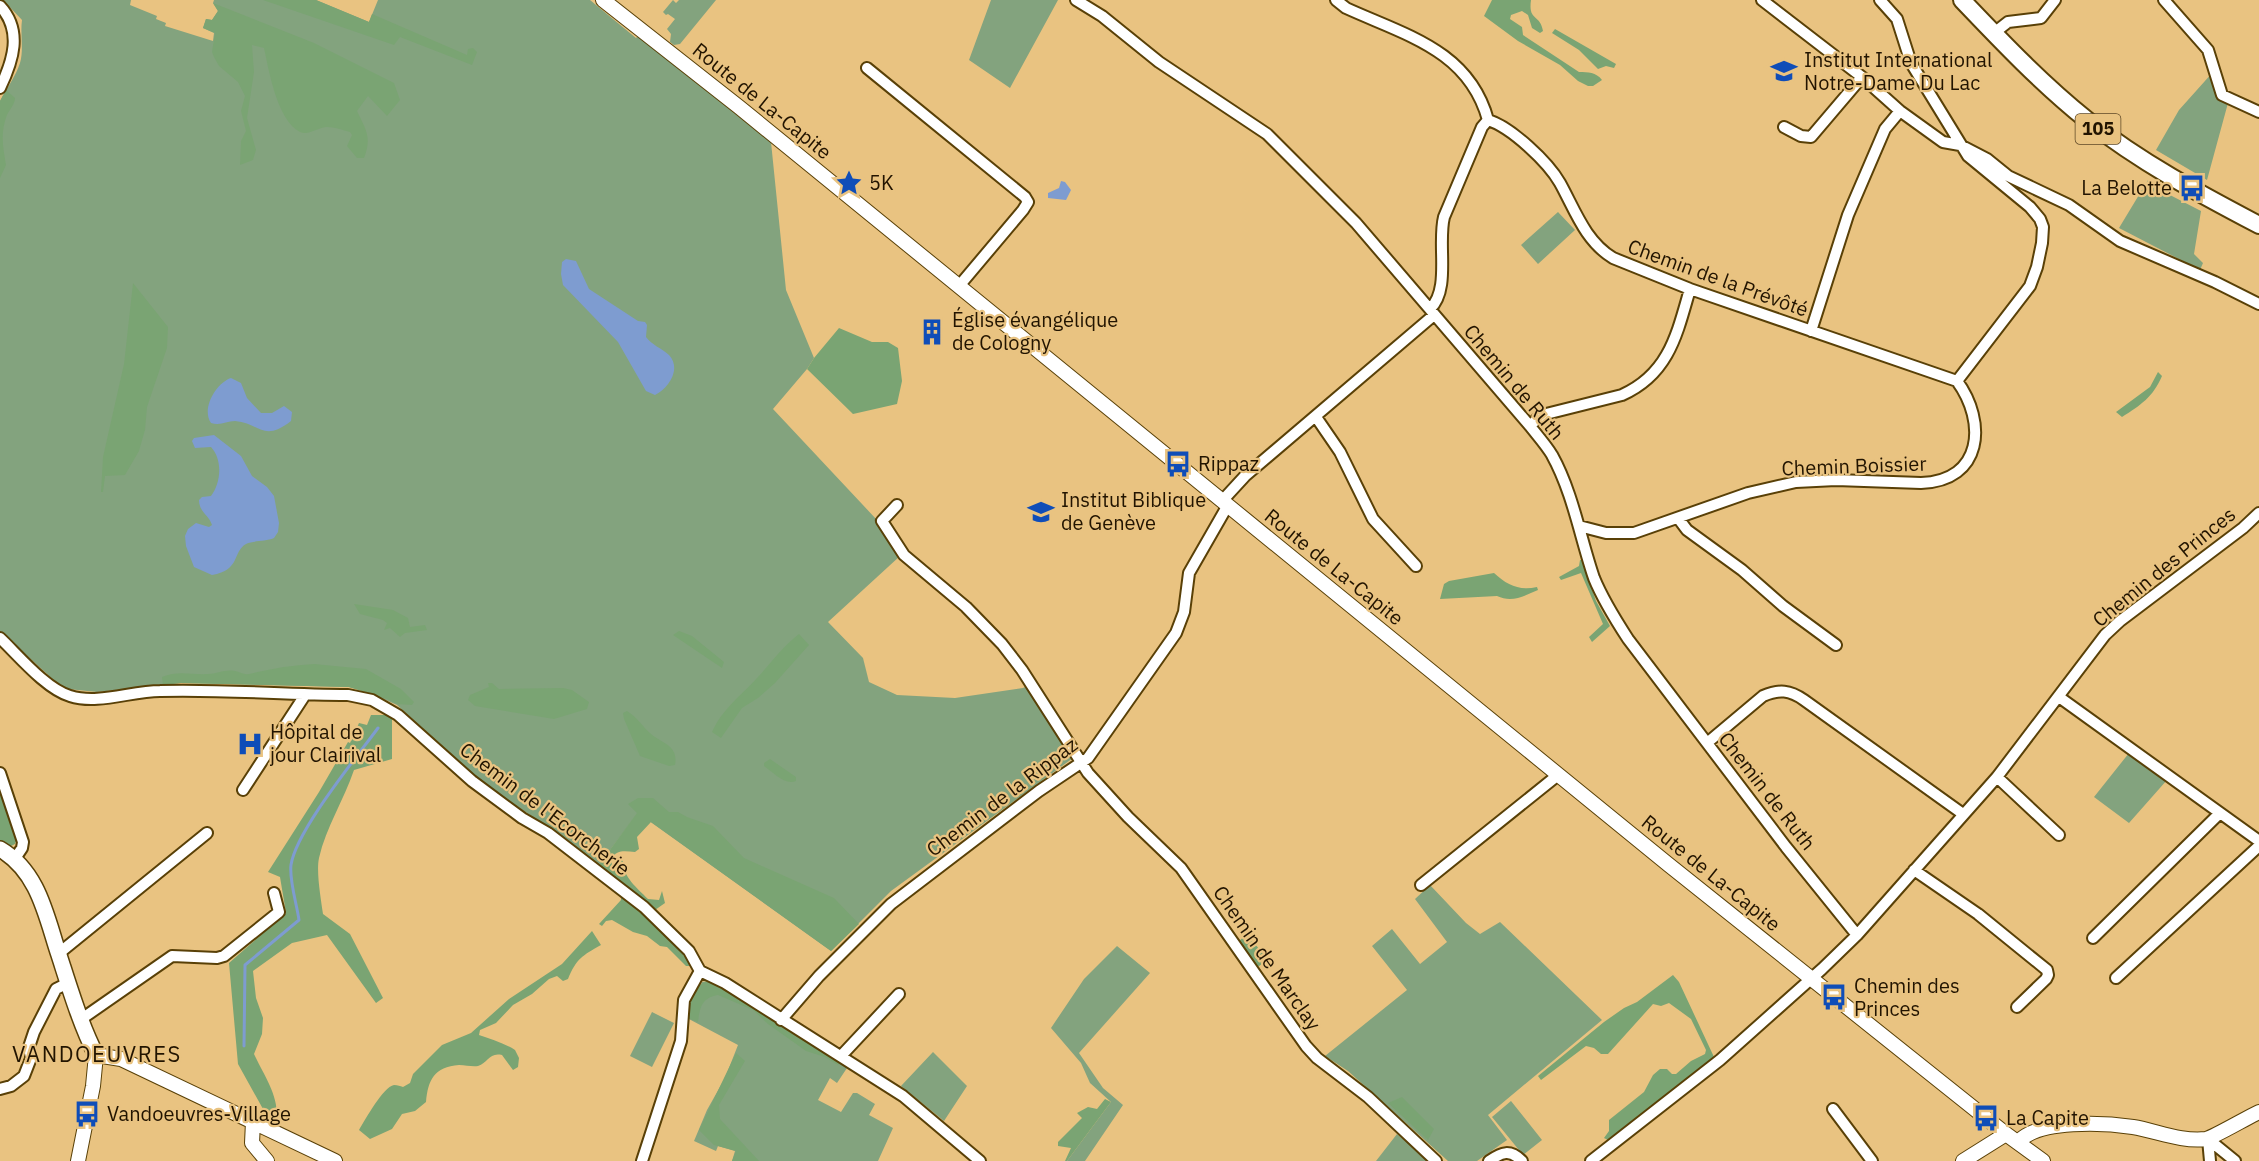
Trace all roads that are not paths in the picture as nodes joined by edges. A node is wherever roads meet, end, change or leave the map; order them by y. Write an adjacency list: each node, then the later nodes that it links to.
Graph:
1 (603, 0): 20 (street, Route de La-Capite)
2 (1076, 0): 23 (street, Chemin de Ruth)
3 (1336, 0): 16 (street)
4 (1762, 0): 12 (street)
5 (1880, 0): 18 (street)
6 (1962, 0): 10 (main road, 105)
7 (2055, 0): 10 (street)
8 (2164, 0): 15 (street)
9 (0, 6): 13 (street)
10 (1994, 33): 19 (main road, 105)
11 (867, 68): 20 (street)
12 (1862, 77): 14 (street); 17 (street)
13 (0, 88)
14 (1900, 111): 18 (street); 24 (street)
15 (2259, 111)
16 (1488, 120): 21 (street, Chemin de la Prévôté); 23 (street)
17 (1784, 127)
18 (1960, 145): 22 (street); 25 (street)
19 (2259, 225)
20 (959, 286): 28 (street, Route de La-Capite)
21 (1690, 288): 24 (street, Chemin de la Prévôté); 27 (street)
22 (2259, 304)
23 (1432, 312): 26 (street, Chemin de la Rippaz); 27 (street, Chemin de Ruth)
24 (1811, 331): 25 (street, Chemin de la Prévôté)
25 (1957, 381): 31 (street, Chemin Boissier)
26 (1316, 417): 28 (street, Chemin de la Rippaz); 33 (street)
27 (1530, 426): 32 (street, Chemin de Ruth)
28 (1225, 503): 39 (street, Chemin de la Rippaz); 41 (street, Route de La-Capite)
29 (897, 505): 39 (street, Chemin de Marclay)
30 (2259, 513): 37 (street, Chemin des Princes)
31 (1678, 518): 32 (street, Chemin Boissier); 35 (street)
32 (1579, 526): 38 (street, Chemin de Ruth)
33 (1416, 566)
34 (0, 638): 36 (street, Chemin de l'Ecorcherie)
35 (1836, 645)
36 (305, 694): 43 (street); 57 (street, Chemin de l'Ecorcherie)
37 (2059, 697): 42 (street, Chemin des Princes); 44 (street)
38 (1707, 743): 45 (street); 54 (street, Chemin de Ruth)
39 (1082, 763): 64 (street, Chemin de la Rippaz); 79 (street, Chemin de Marclay)
40 (0, 773): 50 (street)
41 (1558, 774): 52 (street); 58 (street, Route de La-Capite)
42 (1997, 777): 45 (street, Chemin des Princes); 47 (street)
43 (243, 790)
44 (2220, 813): 48 (street); 55 (street)
45 (1963, 814): 51 (street, Chemin des Princes)
46 (207, 833): 56 (street)
47 (2059, 835)
48 (2259, 844): 59 (street)
49 (0, 849): 50 (main road)
50 (14, 860): 56 (main road)
51 (1914, 870): 54 (street, Chemin des Princes); 62 (street)
52 (1422, 885)
53 (274, 892): 63 (street)
54 (1857, 935): 58 (street, Chemin des Princes)
55 (2093, 938)
56 (58, 954): 60 (main road)
57 (700, 971): 64 (street); 77 (street)
58 (1812, 978): 71 (street, Route de La-Capite); 82 (street, Chemin des Princes)
59 (2116, 978)
60 (68, 983): 63 (main road); 67 (street)
61 (899, 994): 66 (street)
62 (2017, 1007)
63 (81, 1020): 65 (main road)
64 (781, 1020): 66 (street)
65 (96, 1055): 70 (street); 74 (street)
66 (842, 1056): 78 (street)
67 (0, 1089)
68 (1833, 1109): 83 (street)
69 (2259, 1112): 72 (street)
70 (253, 1122): 75 (street); 76 (street)
71 (2006, 1134): 73 (street, Route de La-Capite); 84 (street)
72 (2208, 1138): 73 (street); 86 (street); 87 (street)
73 (2018, 1142): 85 (street, Route de La-Capite)
74 (78, 1161)
75 (267, 1161)
76 (335, 1161)
77 (642, 1161)
78 (980, 1161)
79 (1436, 1161)
80 (1489, 1161): 81 (street)
81 (1522, 1161)
82 (1591, 1161)
83 (1872, 1161)
84 (1963, 1161)
85 (2043, 1161)
86 (2210, 1161)
87 (2235, 1161)

